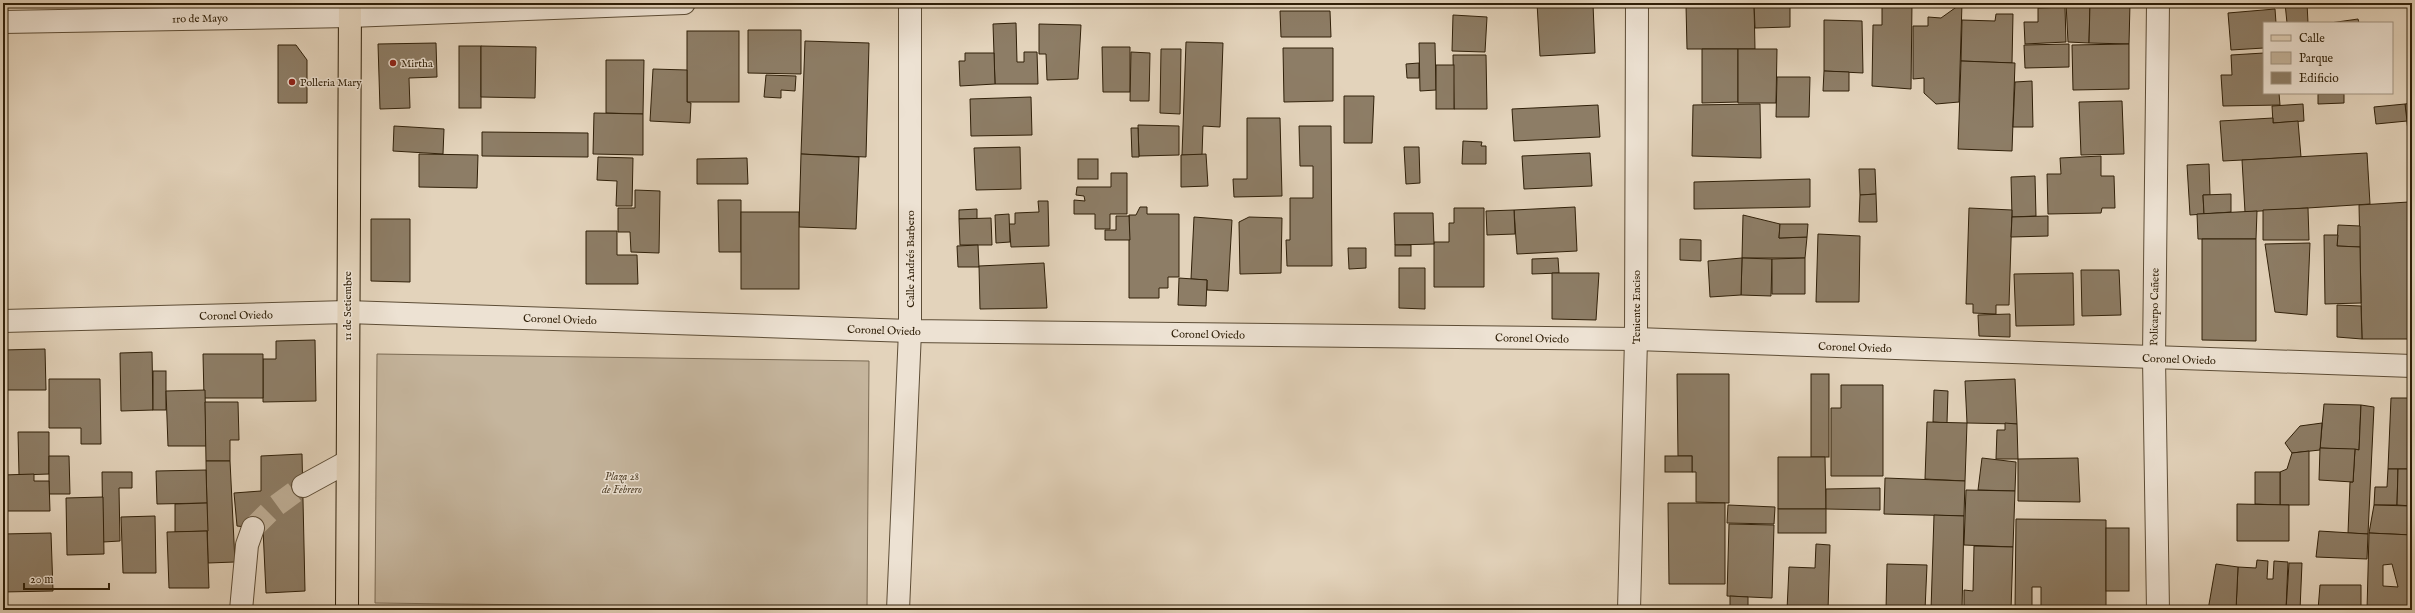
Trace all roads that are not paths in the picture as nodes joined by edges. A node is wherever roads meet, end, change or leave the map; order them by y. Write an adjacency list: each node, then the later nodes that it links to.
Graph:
1 (684, 3): 5 (street, 1ro de Mayo)
2 (910, 3): 9 (street, Calle Andrés Barbero)
3 (1637, 3): 10 (street, Teniente Enciso)
4 (2158, 3): 11 (street, Policarpo Cañete)
5 (350, 9): 6 (street, 1ro de Mayo); 7 (main road, 11 de Setiembre)
6 (3, 22)
7 (347, 312): 8 (street, Coronel Oviedo); 9 (street, Coronel Oviedo); 13 (main road, 11 de Setiembre)
8 (3, 321)
9 (910, 331): 10 (street, Coronel Oviedo); 18 (street, Calle Andrés Barbero)
10 (1636, 339): 11 (street, Coronel Oviedo); 19 (street, Teniente Enciso)
11 (2154, 358): 12 (street, Coronel Oviedo); 20 (street, Policarpo Cañete)
12 (2412, 366)
13 (347, 462): 14 (street); 17 (main road, 11 de Setiembre)
14 (303, 486)
15 (253, 528): 16 (street)
16 (241, 610)
17 (347, 610)
18 (898, 610)
19 (1628, 610)
20 (2158, 610)

